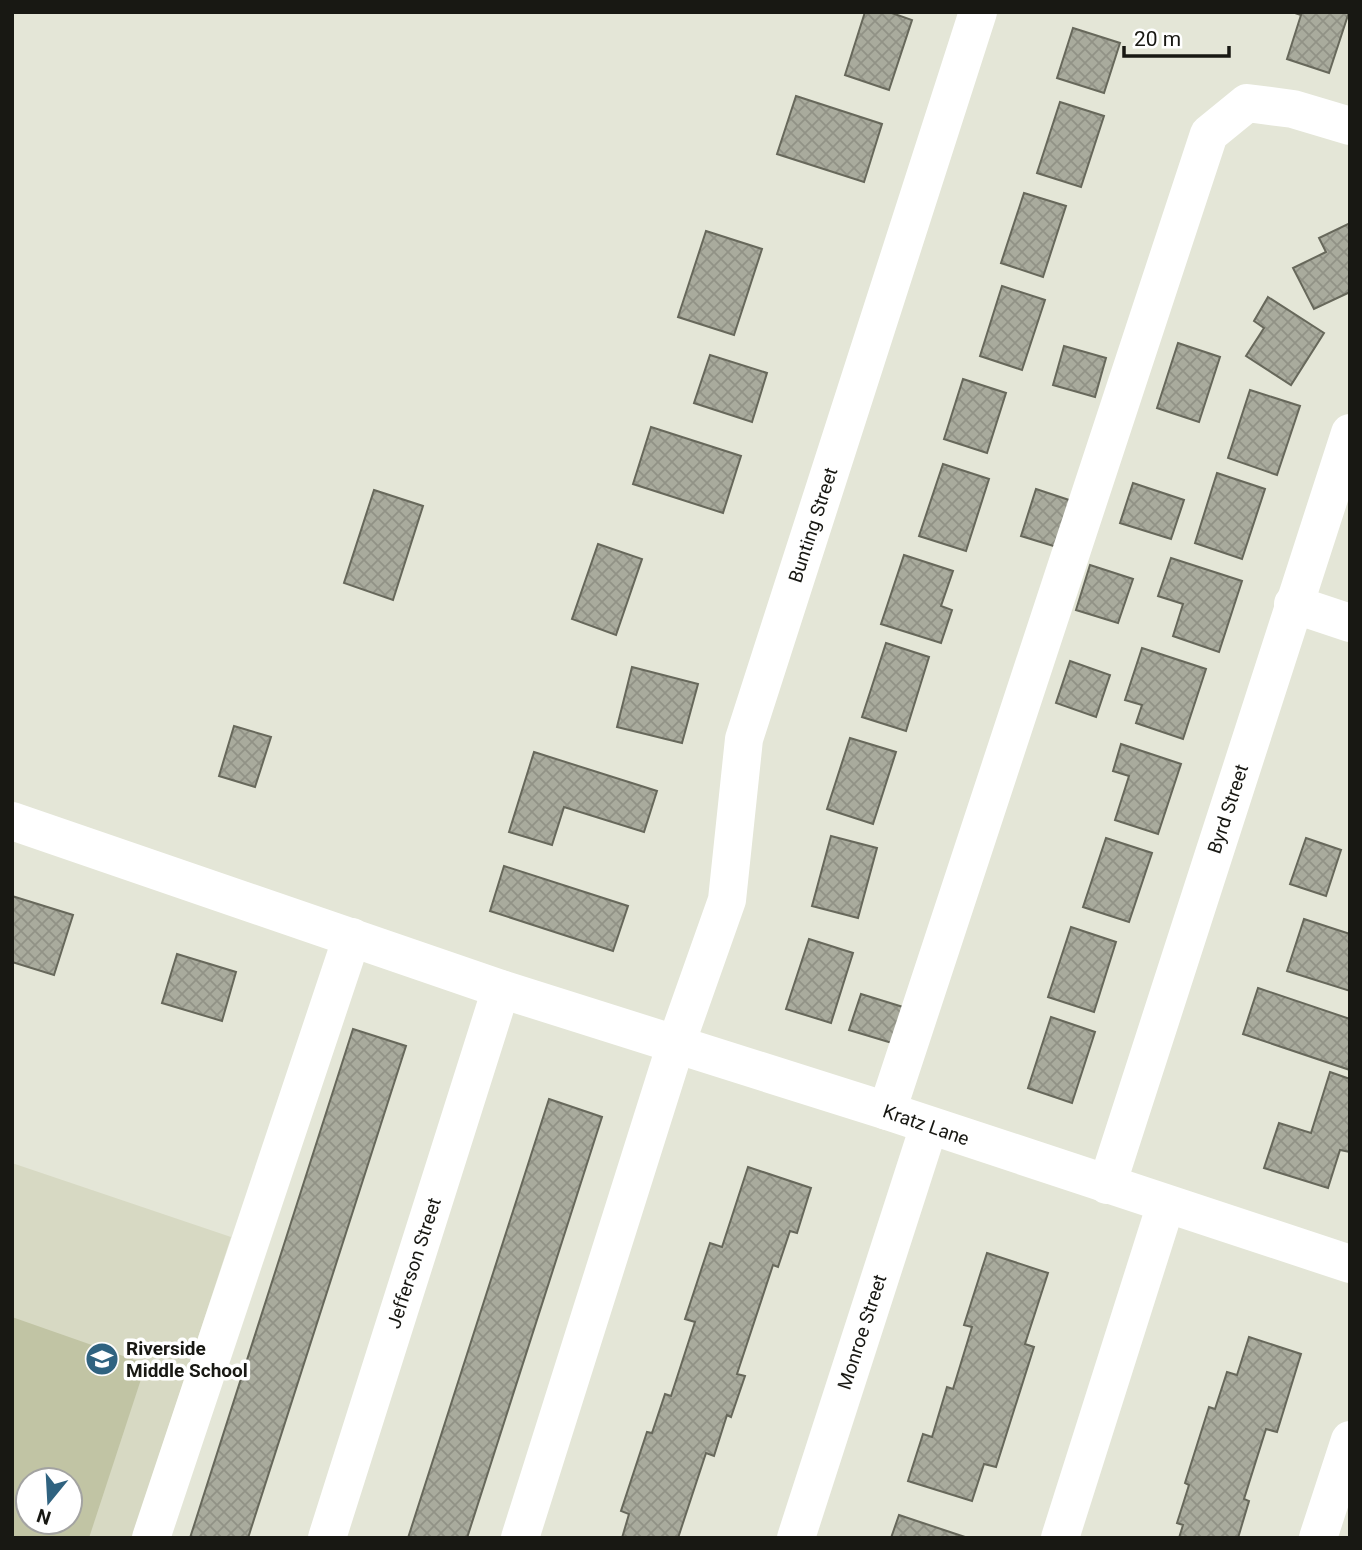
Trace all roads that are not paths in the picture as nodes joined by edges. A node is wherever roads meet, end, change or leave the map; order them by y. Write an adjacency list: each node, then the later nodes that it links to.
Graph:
1 (978, 12): 9 (street, Bunting Street)
2 (1350, 126): 10 (street)
3 (1350, 433): 4 (street, Byrd Street)
4 (1293, 604): 5 (street); 12 (street, Byrd Street)
5 (1350, 623)
6 (12, 821): 7 (street, Kratz Lane)
7 (352, 937): 8 (street, Kratz Lane); 17 (street)
8 (501, 989): 9 (street, Kratz Lane); 18 (street, Jefferson Street)
9 (676, 1044): 10 (street, Kratz Lane); 19 (street, Bunting Street)
10 (887, 1111): 11 (street, Kratz Lane)
11 (929, 1126): 12 (street, Kratz Lane); 20 (street, Monroe Street)
12 (1107, 1185): 13 (street, Kratz Lane)
13 (1166, 1204): 14 (street, Kratz Lane); 21 (street)
14 (1350, 1264)
15 (1350, 1440): 16 (street)
16 (1326, 1536)
17 (151, 1538)
18 (327, 1538)
19 (520, 1538)
20 (796, 1538)
21 (1060, 1538)

